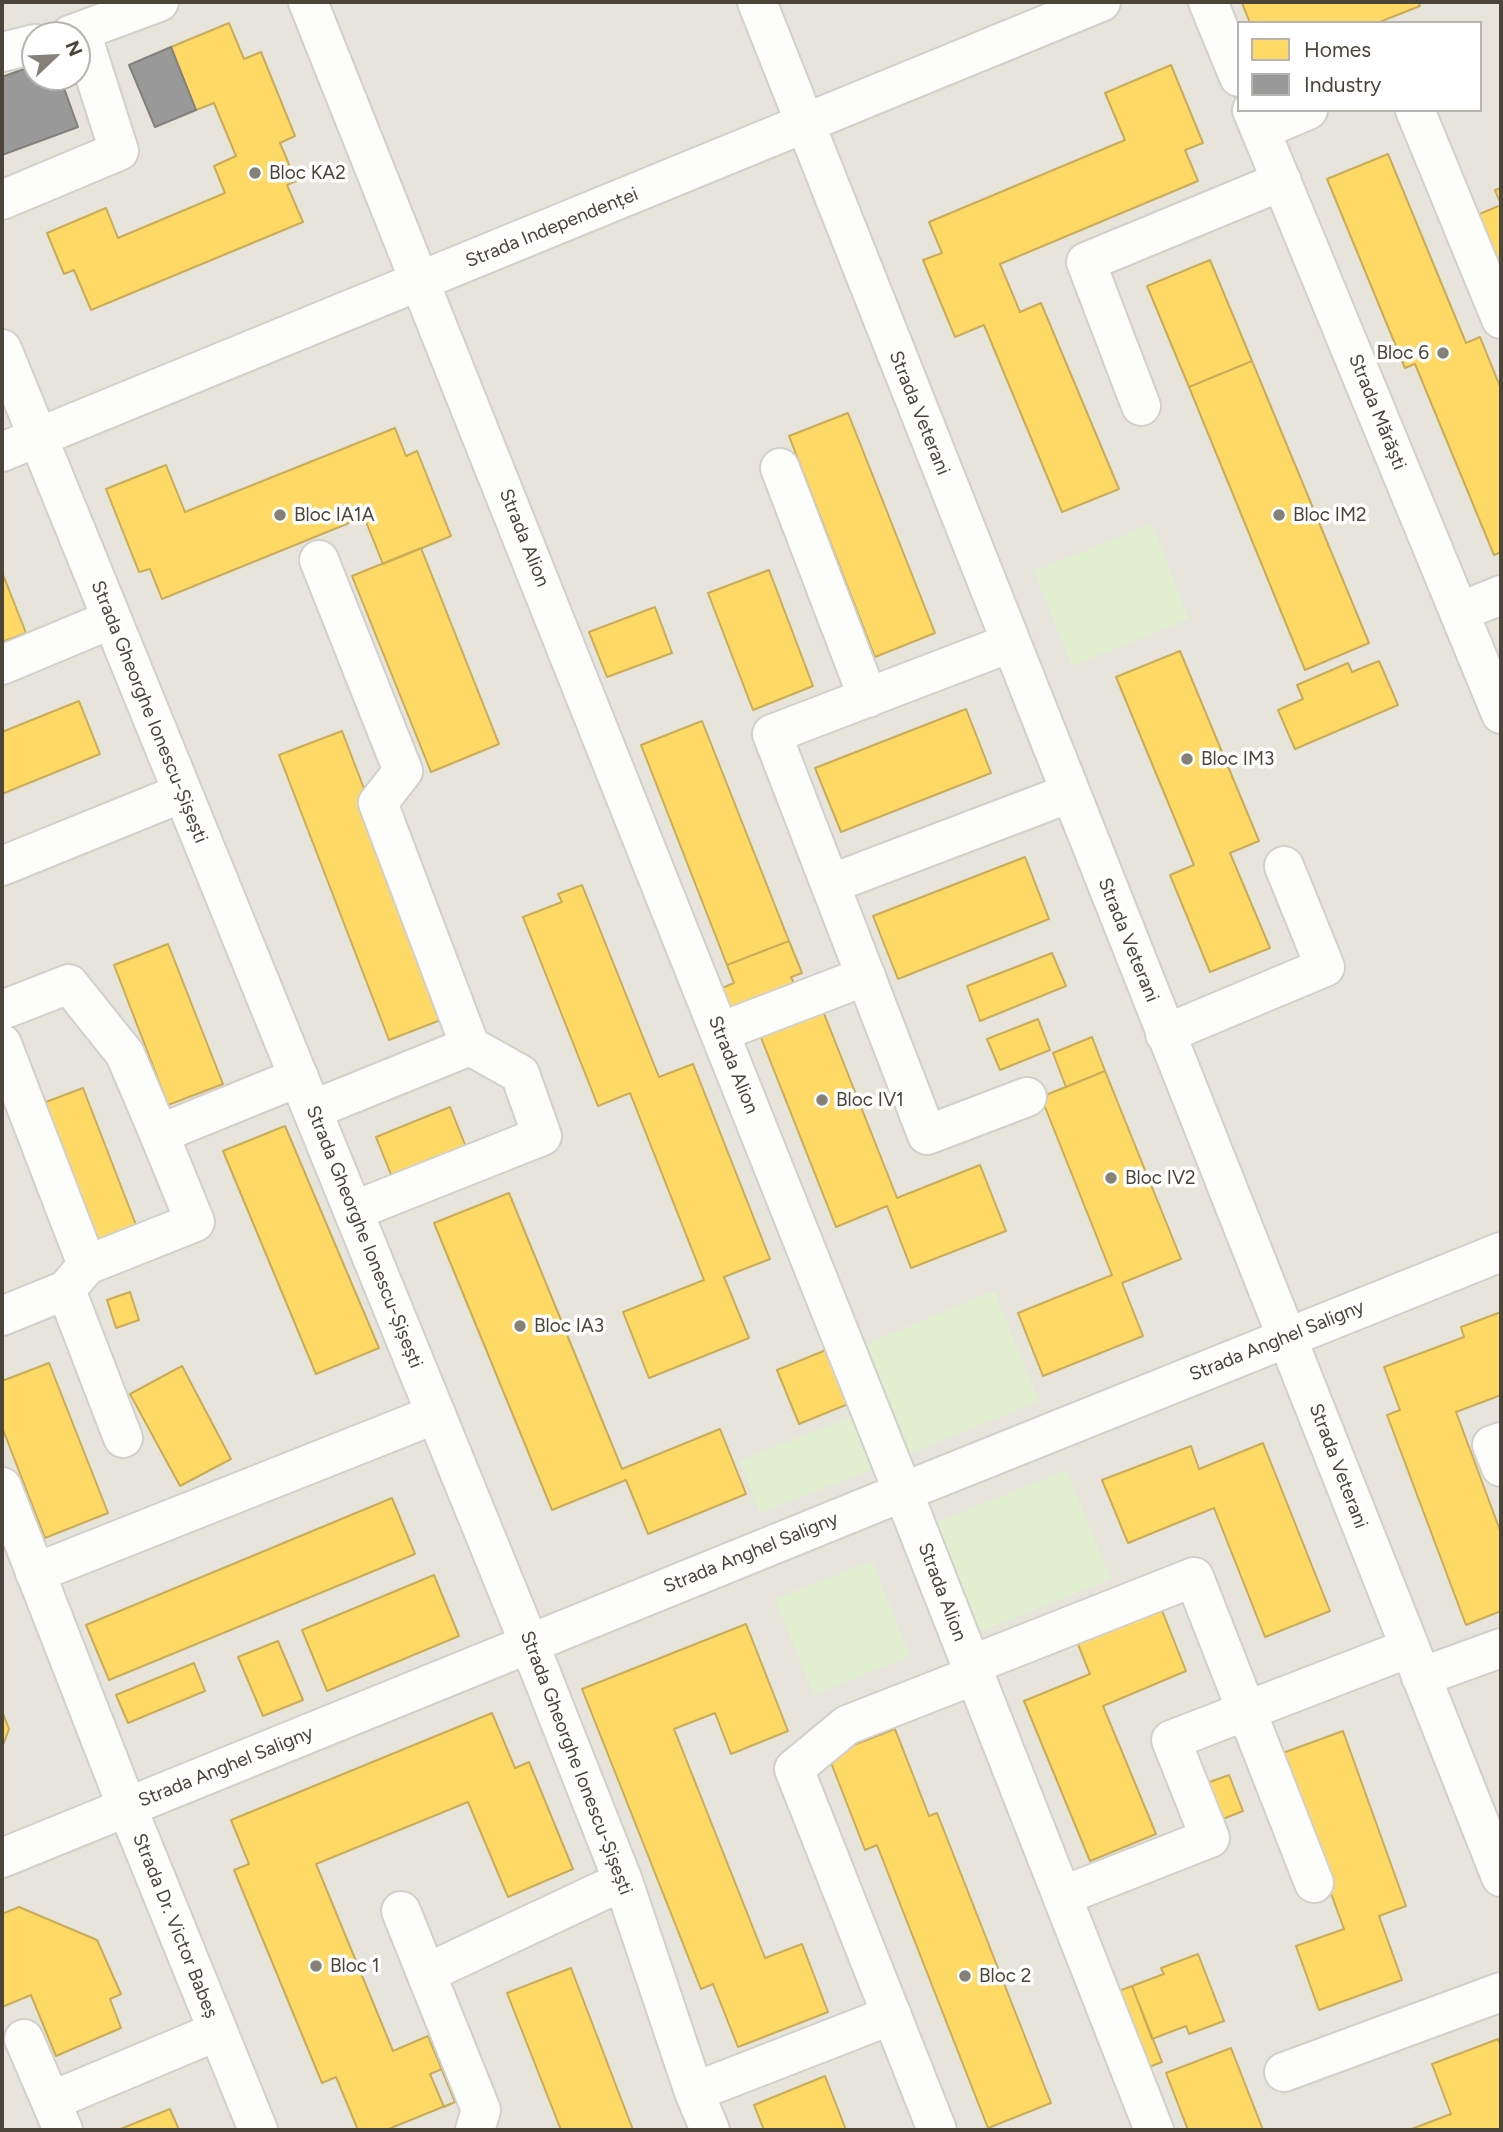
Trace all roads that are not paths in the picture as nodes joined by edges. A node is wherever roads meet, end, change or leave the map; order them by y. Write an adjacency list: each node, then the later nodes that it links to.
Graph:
1 (159, 2): 6 (street)
2 (308, 2): 17 (street, Strada Alion)
3 (757, 2): 14 (street, Strada Veterani)
4 (1101, 2): 14 (street, Strada Independenței)
5 (1208, 2): 9 (street)
6 (91, 28)
7 (21, 47): 8 (street)
8 (2, 52)
9 (1237, 72)
10 (91, 77): 16 (street)
11 (1298, 112): 13 (street)
12 (1416, 112): 18 (street)
13 (1256, 120): 15 (street, Strada Mărăști)
14 (804, 125): 17 (street, Strada Independenței); 28 (street, Strada Veterani)
15 (1282, 181): 20 (street); 26 (street, Strada Mărăști)
16 (2, 200)
17 (422, 281): 21 (street, Strada Independenței); 39 (street, Strada Alion)
18 (1501, 319)
19 (2, 349): 21 (street, Strada Gheorghe Ionescu-Șișești)
20 (1141, 406)
21 (38, 438): 22 (street, Strada Independenței); 27 (street, Strada Gheorghe Ionescu-Șișești)
22 (2, 452)
23 (780, 468): 30 (street)
24 (319, 560): 42 (street)
25 (1501, 595): 26 (street)
26 (1459, 612): 31 (street, Strada Mărăști)
27 (112, 619): 29 (street); 32 (street, Strada Gheorghe Ionescu-Șișești)
28 (1010, 643): 30 (street); 33 (street, Strada Veterani)
29 (2, 665)
30 (868, 698): 36 (street)
31 (1501, 714)
32 (182, 793): 34 (street); 43 (street, Strada Gheorghe Ionescu-Șișești)
33 (1070, 793): 36 (street); 40 (street, Strada Veterani)
34 (2, 866)
35 (1284, 866): 40 (street)
36 (830, 884): 37 (street)
37 (866, 976): 39 (street); 44 (street)
38 (2, 1010): 45 (street)
39 (720, 1032): 56 (street, Strada Alion)
40 (1165, 1034): 50 (street, Strada Veterani)
41 (2, 1044): 48 (street)
42 (470, 1046): 43 (street); 46 (street)
43 (305, 1093): 45 (street); 46 (street, Strada Gheorghe Ionescu-Șișești)
44 (1027, 1097)
45 (159, 1134): 48 (street)
46 (354, 1211): 51 (street, Strada Gheorghe Ionescu-Șișești)
47 (1501, 1252): 50 (street, Strada Anghel Saligny)
48 (77, 1278): 49 (street); 52 (street)
49 (2, 1316)
50 (1288, 1337): 56 (street, Strada Anghel Saligny); 60 (street, Strada Veterani)
51 (436, 1414): 57 (street); 58 (street, Strada Gheorghe Ionescu-Șișești)
52 (123, 1438)
53 (1501, 1442): 54 (street)
54 (1501, 1468)
55 (2, 1488): 57 (street, Strada Dr. Victor Babeș)
56 (903, 1492): 58 (street, Strada Anghel Saligny); 61 (street, Strada Alion)
57 (35, 1573): 63 (street, Strada Dr. Victor Babeș)
58 (529, 1643): 63 (street, Strada Anghel Saligny); 66 (street, Strada Gheorghe Ionescu-Șișești)
59 (1501, 1648): 60 (street)
60 (1415, 1662): 62 (street); 65 (street, Strada Veterani)
61 (973, 1670): 62 (street); 68 (street, Strada Alion); 72 (street)
62 (1247, 1710): 67 (street); 68 (street)
63 (127, 1807): 64 (street, Strada Anghel Saligny); 73 (street, Strada Dr. Victor Babeș)
64 (2, 1858)
65 (1501, 1877)
66 (623, 1881): 70 (street); 76 (street, Strada Gheorghe Ionescu-Șișești)
67 (1314, 1883)
68 (1062, 1896): 82 (street, Strada Alion)
69 (401, 1911): 70 (street)
70 (427, 1973): 79 (street)
71 (1501, 1992): 75 (street)
72 (892, 2015): 76 (street); 81 (street)
73 (218, 2031): 77 (street); 78 (street, Strada Dr. Victor Babeș)
74 (24, 2039): 77 (street)
75 (1284, 2073)
76 (694, 2092): 80 (street, Strada Gheorghe Ionescu-Șișești)
77 (57, 2116)
78 (258, 2130)
79 (475, 2130)
80 (710, 2130)
81 (937, 2130)
82 (1154, 2130)

